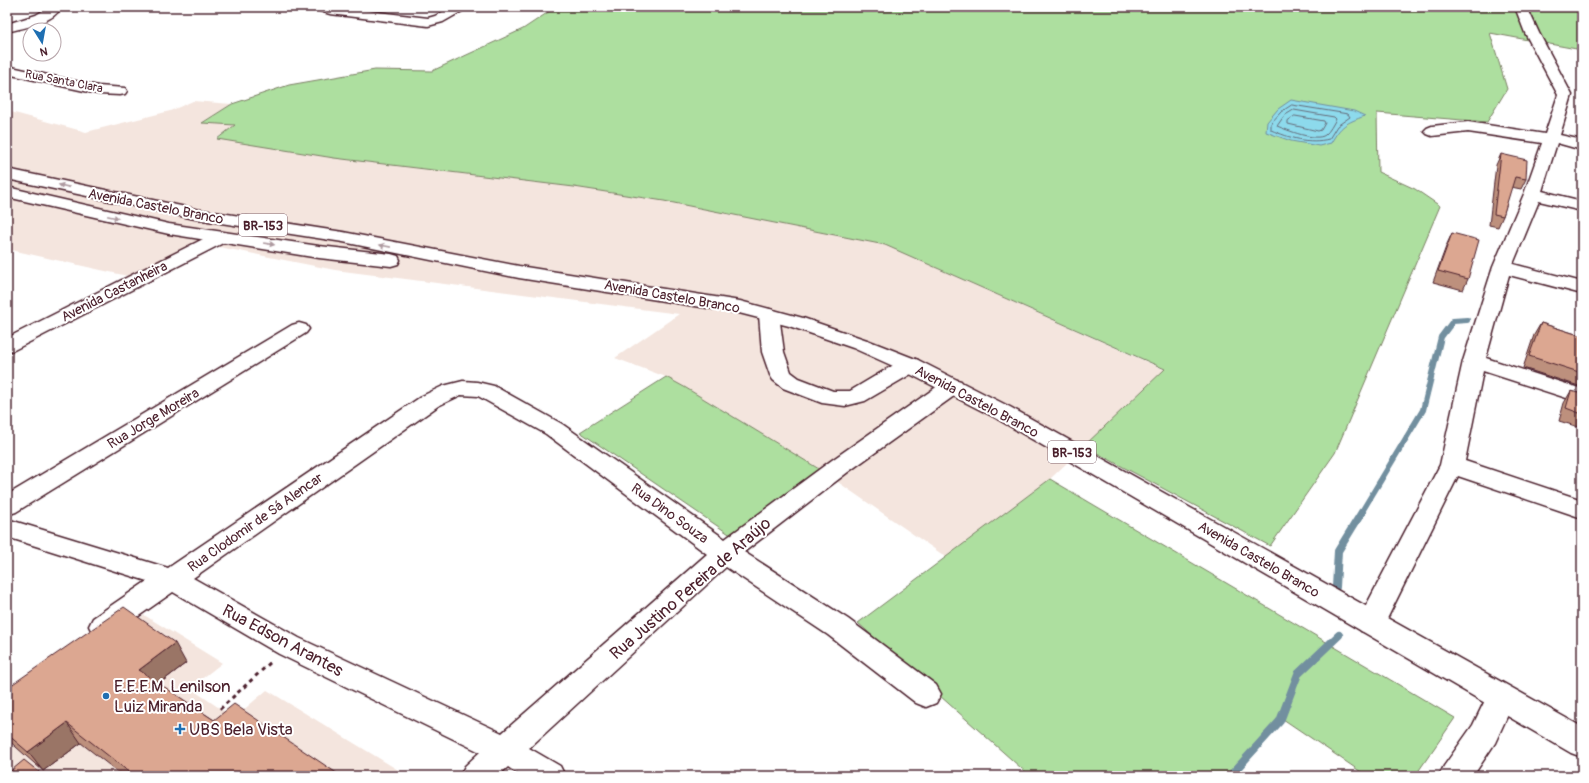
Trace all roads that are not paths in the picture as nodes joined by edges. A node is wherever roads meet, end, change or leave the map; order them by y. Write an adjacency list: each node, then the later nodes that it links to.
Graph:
1 (56, 7): 5 (street)
2 (460, 7): 4 (street)
3 (1521, 7): 9 (street)
4 (329, 8)
5 (7, 28)
6 (7, 70): 7 (street, Rua Santa Clara)
7 (120, 91)
8 (1432, 131): 9 (street)
9 (1551, 139): 10 (street); 13 (street)
10 (1582, 145)
11 (7, 174): 17 (street, Avenida Castelo Branco / BR-153, one-way to 11)
12 (7, 192): 15 (street, Avenida Castelo Branco / BR-153, one-way to 15)
13 (1534, 194): 14 (street); 16 (street)
14 (1582, 206)
15 (221, 237): 17 (street, Avenida Castelo Branco / BR-153, one-way to 17); 21 (street, Avenida Castanheira)
16 (1502, 267): 18 (street); 22 (street)
17 (519, 272): 19 (street, Avenida Castelo Branco / BR-153)
18 (1582, 288)
19 (769, 315): 23 (street, Avenida Castelo Branco / BR-153); 23 (street)
20 (299, 329): 28 (street, Rua Jorge Moreira)
21 (7, 346)
22 (1474, 361): 25 (street); 27 (street)
23 (910, 365): 24 (street, Avenida Castelo Branco / BR-153)
24 (953, 386): 31 (street, Rua Justino Pereira de Araújo); 33 (street, Avenida Castelo Branco / BR-153)
25 (1582, 396)
26 (509, 405): 31 (street, Rua Dino Souza); 32 (street, Rua Clodomir de Sá Alencar)
27 (1452, 465): 29 (street); 33 (street)
28 (7, 506)
29 (1582, 509)
30 (7, 528): 32 (street, Rua Edson Arantes)
31 (725, 553): 35 (street, Rua Dino Souza); 38 (street, Rua Justino Pereira de Araújo)
32 (172, 579): 34 (street, Rua Clodomir de Sá Alencar); 38 (street, Rua Edson Arantes)
33 (1371, 623): 36 (street, Avenida Castelo Branco / BR-153)
34 (86, 637)
35 (926, 694)
36 (1501, 697): 37 (street, Avenida Castelo Branco / BR-153); 41 (street)
37 (1582, 743)
38 (506, 750): 39 (street, Rua Justino Pereira de Araújo); 40 (street, Rua Edson Arantes)
39 (476, 776)
40 (549, 776)
41 (1454, 776)

